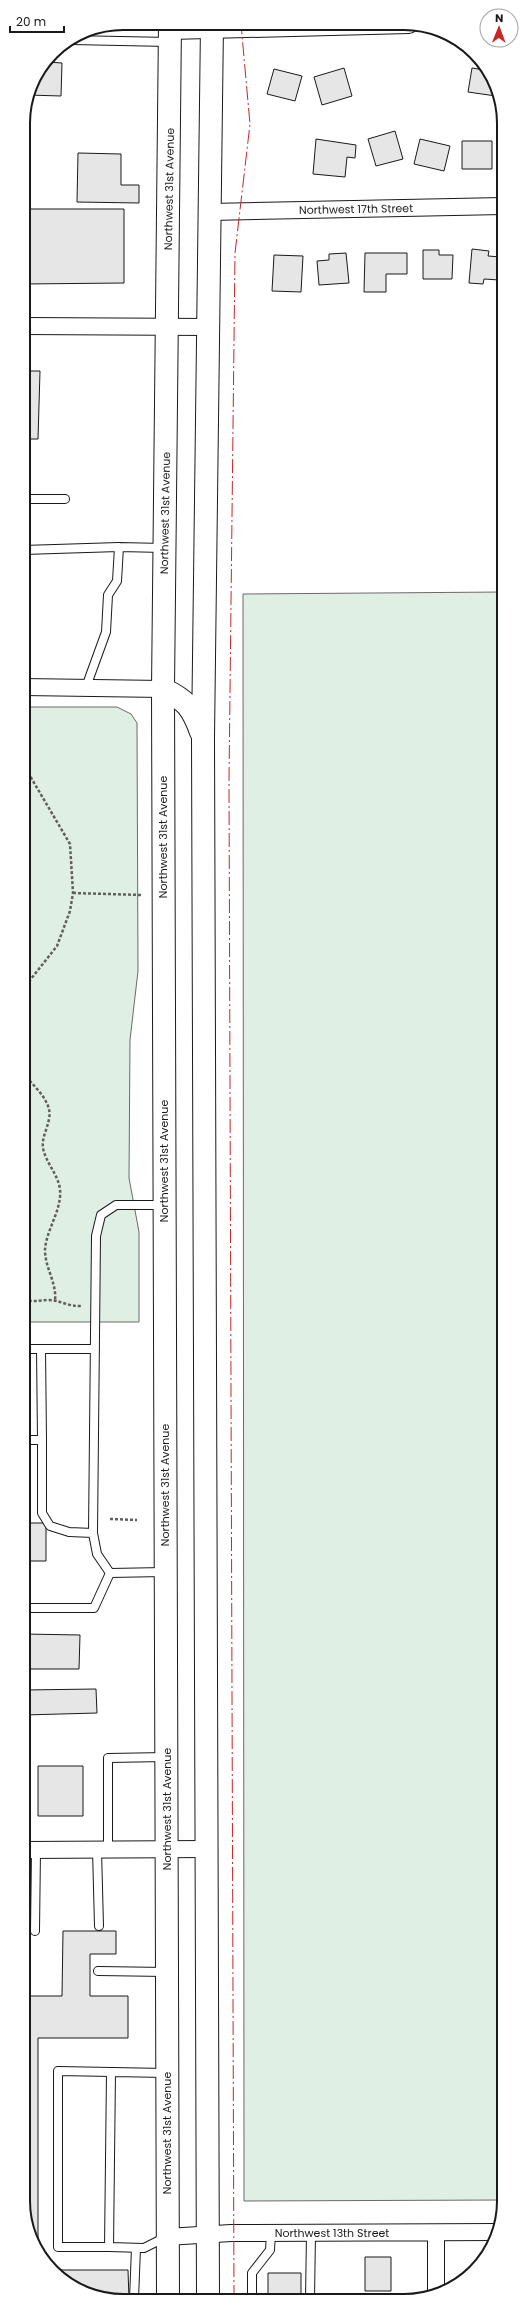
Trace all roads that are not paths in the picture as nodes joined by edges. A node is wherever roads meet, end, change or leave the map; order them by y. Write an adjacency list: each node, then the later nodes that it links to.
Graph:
1 (187, 30): 3 (street)
2 (212, 30): 6 (main road)
3 (170, 32): 4 (lane); 8 (main road, Northwest 31st Avenue)
4 (84, 39)
5 (497, 206): 6 (street, Northwest 17th Street)
6 (210, 212): 9 (main road)
7 (30, 326): 8 (street)
8 (168, 326): 9 (street); 13 (main road, Northwest 31st Avenue)
9 (207, 327): 18 (main road)
10 (30, 499): 11 (lane)
11 (65, 499)
12 (119, 547): 13 (lane); 14 (lane); 16 (lane)
13 (165, 548): 17 (main road, Northwest 31st Avenue)
14 (30, 550)
15 (30, 687): 16 (street)
16 (86, 687): 17 (street)
17 (163, 688): 18 (main road); 19 (main road, Northwest 31st Avenue)
18 (203, 737): 31 (main road)
19 (164, 1205): 22 (lane); 26 (main road, Northwest 31st Avenue)
20 (30, 1349): 21 (lane)
21 (41, 1349): 22 (lane); 24 (lane)
22 (95, 1349): 25 (lane)
23 (30, 1440): 24 (lane)
24 (42, 1440): 25 (lane)
25 (93, 1533): 27 (lane)
26 (166, 1572): 27 (lane); 29 (main road, Northwest 31st Avenue)
27 (110, 1573): 28 (lane)
28 (30, 1608)
29 (167, 1757): 30 (main road, Northwest 31st Avenue); 33 (lane)
30 (168, 1849): 31 (street); 33 (street); 37 (main road, Northwest 31st Avenue)
31 (206, 1849): 44 (main road)
32 (30, 1850): 33 (street); 35 (lane)
33 (103, 1850): 34 (lane)
34 (99, 1926)
35 (35, 1931)
36 (98, 1971): 37 (lane)
37 (167, 1972): 39 (main road, Northwest 31st Avenue)
38 (111, 2072): 39 (lane); 46 (lane); 46 (lane)
39 (167, 2073): 45 (main road, Northwest 31st Avenue)
40 (491, 2232): 43 (street, Northwest 13th Street)
41 (271, 2233): 42 (street, Northwest 13th Street); 44 (street, Northwest 13th Street); 52 (lane)
42 (311, 2233): 43 (street, Northwest 13th Street); 53 (lane)
43 (436, 2233): 48 (street)
44 (208, 2235): 45 (street, Northwest 13th Street); 51 (main road)
45 (167, 2237): 47 (lane); 50 (main road, Northwest 31st Avenue)
46 (109, 2247): 47 (lane)
47 (136, 2248): 49 (lane)
48 (436, 2288)
49 (134, 2294)
50 (168, 2294)
51 (208, 2294)
52 (252, 2294)
53 (310, 2294)

